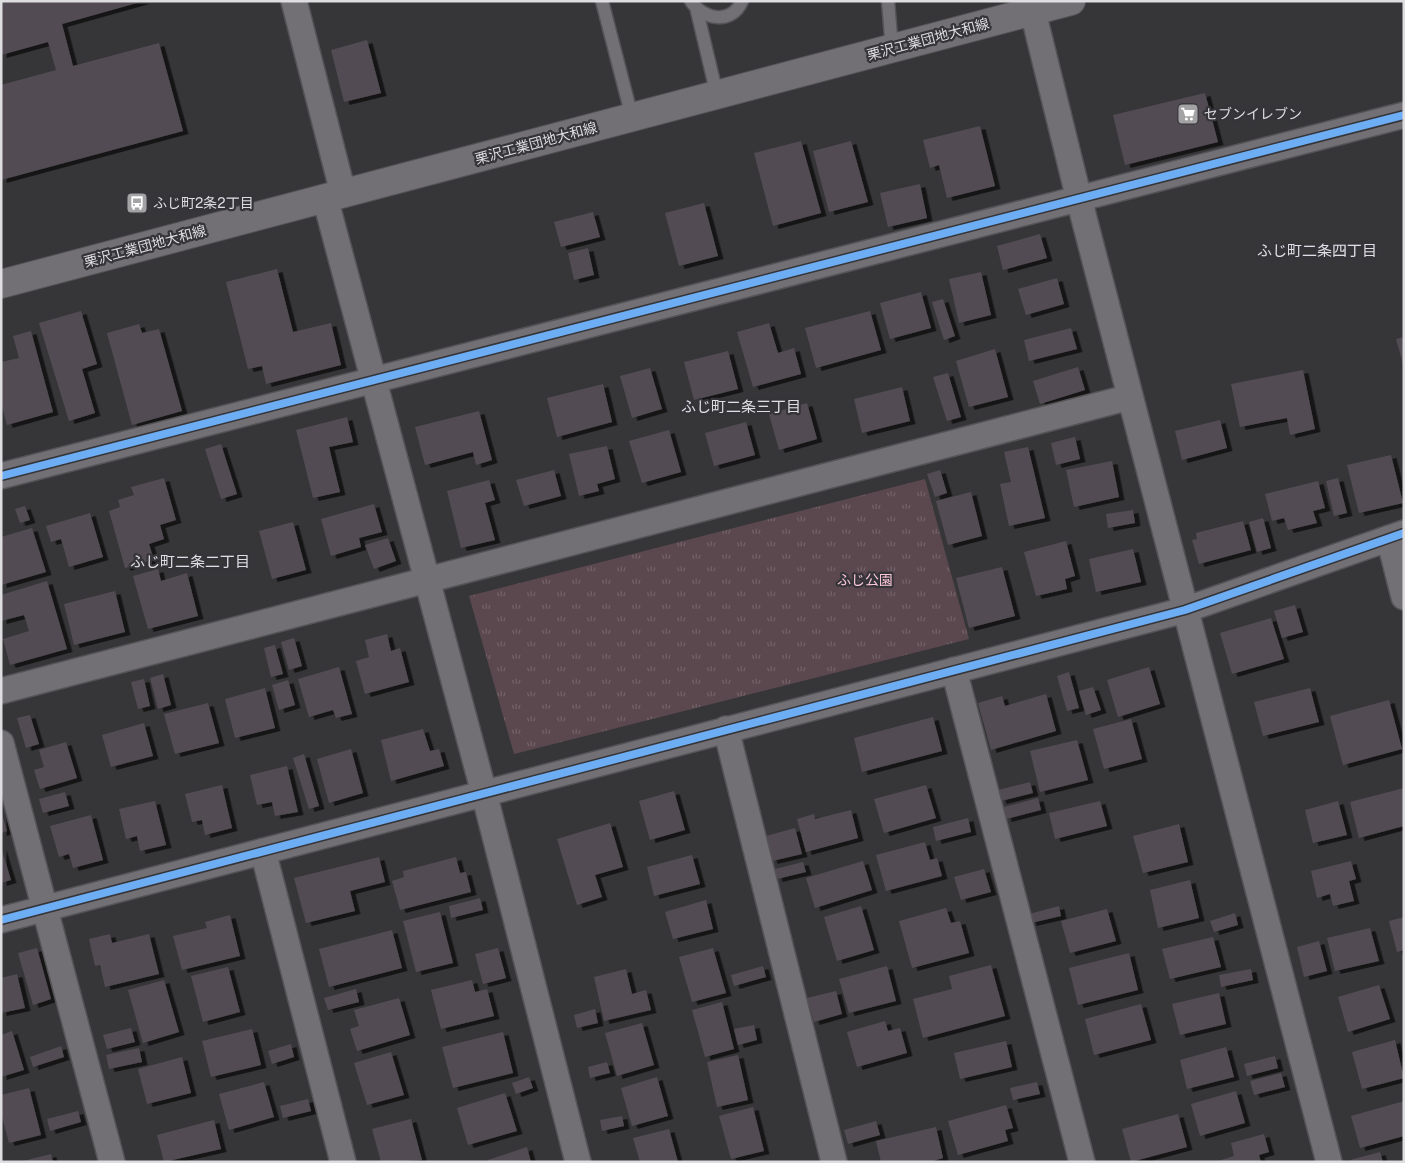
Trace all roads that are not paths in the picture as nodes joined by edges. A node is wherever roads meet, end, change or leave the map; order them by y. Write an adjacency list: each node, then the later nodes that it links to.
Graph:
1 (294, 1): 12 (street)
2 (602, 1): 11 (lane)
3 (742, 1): 6 (lane)
4 (888, 1): 8 (lane)
5 (1071, 1): 7 (main road, 栗沢工業団地大和線)
6 (694, 6): 9 (lane)
7 (1033, 12): 8 (main road, 栗沢工業団地大和線); 13 (street)
8 (892, 49): 9 (main road, 栗沢工業団地大和線)
9 (716, 95): 11 (main road, 栗沢工業団地大和線)
10 (1404, 115): 13 (street)
11 (632, 117): 12 (main road, 栗沢工業団地大和線)
12 (334, 196): 14 (main road, 栗沢工業団地大和線); 15 (street)
13 (1079, 199): 15 (street); 16 (street)
14 (1, 284)
15 (374, 380): 17 (street); 19 (street)
16 (1130, 397): 19 (street); 21 (street)
17 (1, 476)
18 (1396, 536): 20 (street); 21 (street)
19 (428, 580): 23 (street); 26 (street)
20 (1404, 597)
21 (1185, 610): 22 (street); 35 (street)
22 (954, 670): 24 (street); 34 (street)
23 (1, 691)
24 (726, 729): 26 (street); 33 (street)
25 (1, 743): 28 (street)
26 (484, 792): 27 (street); 32 (street)
27 (262, 851): 28 (street); 31 (street)
28 (44, 909): 29 (street); 30 (street)
29 (1, 920)
30 (112, 1162)
31 (343, 1162)
32 (578, 1162)
33 (834, 1162)
34 (1082, 1162)
35 (1329, 1162)

